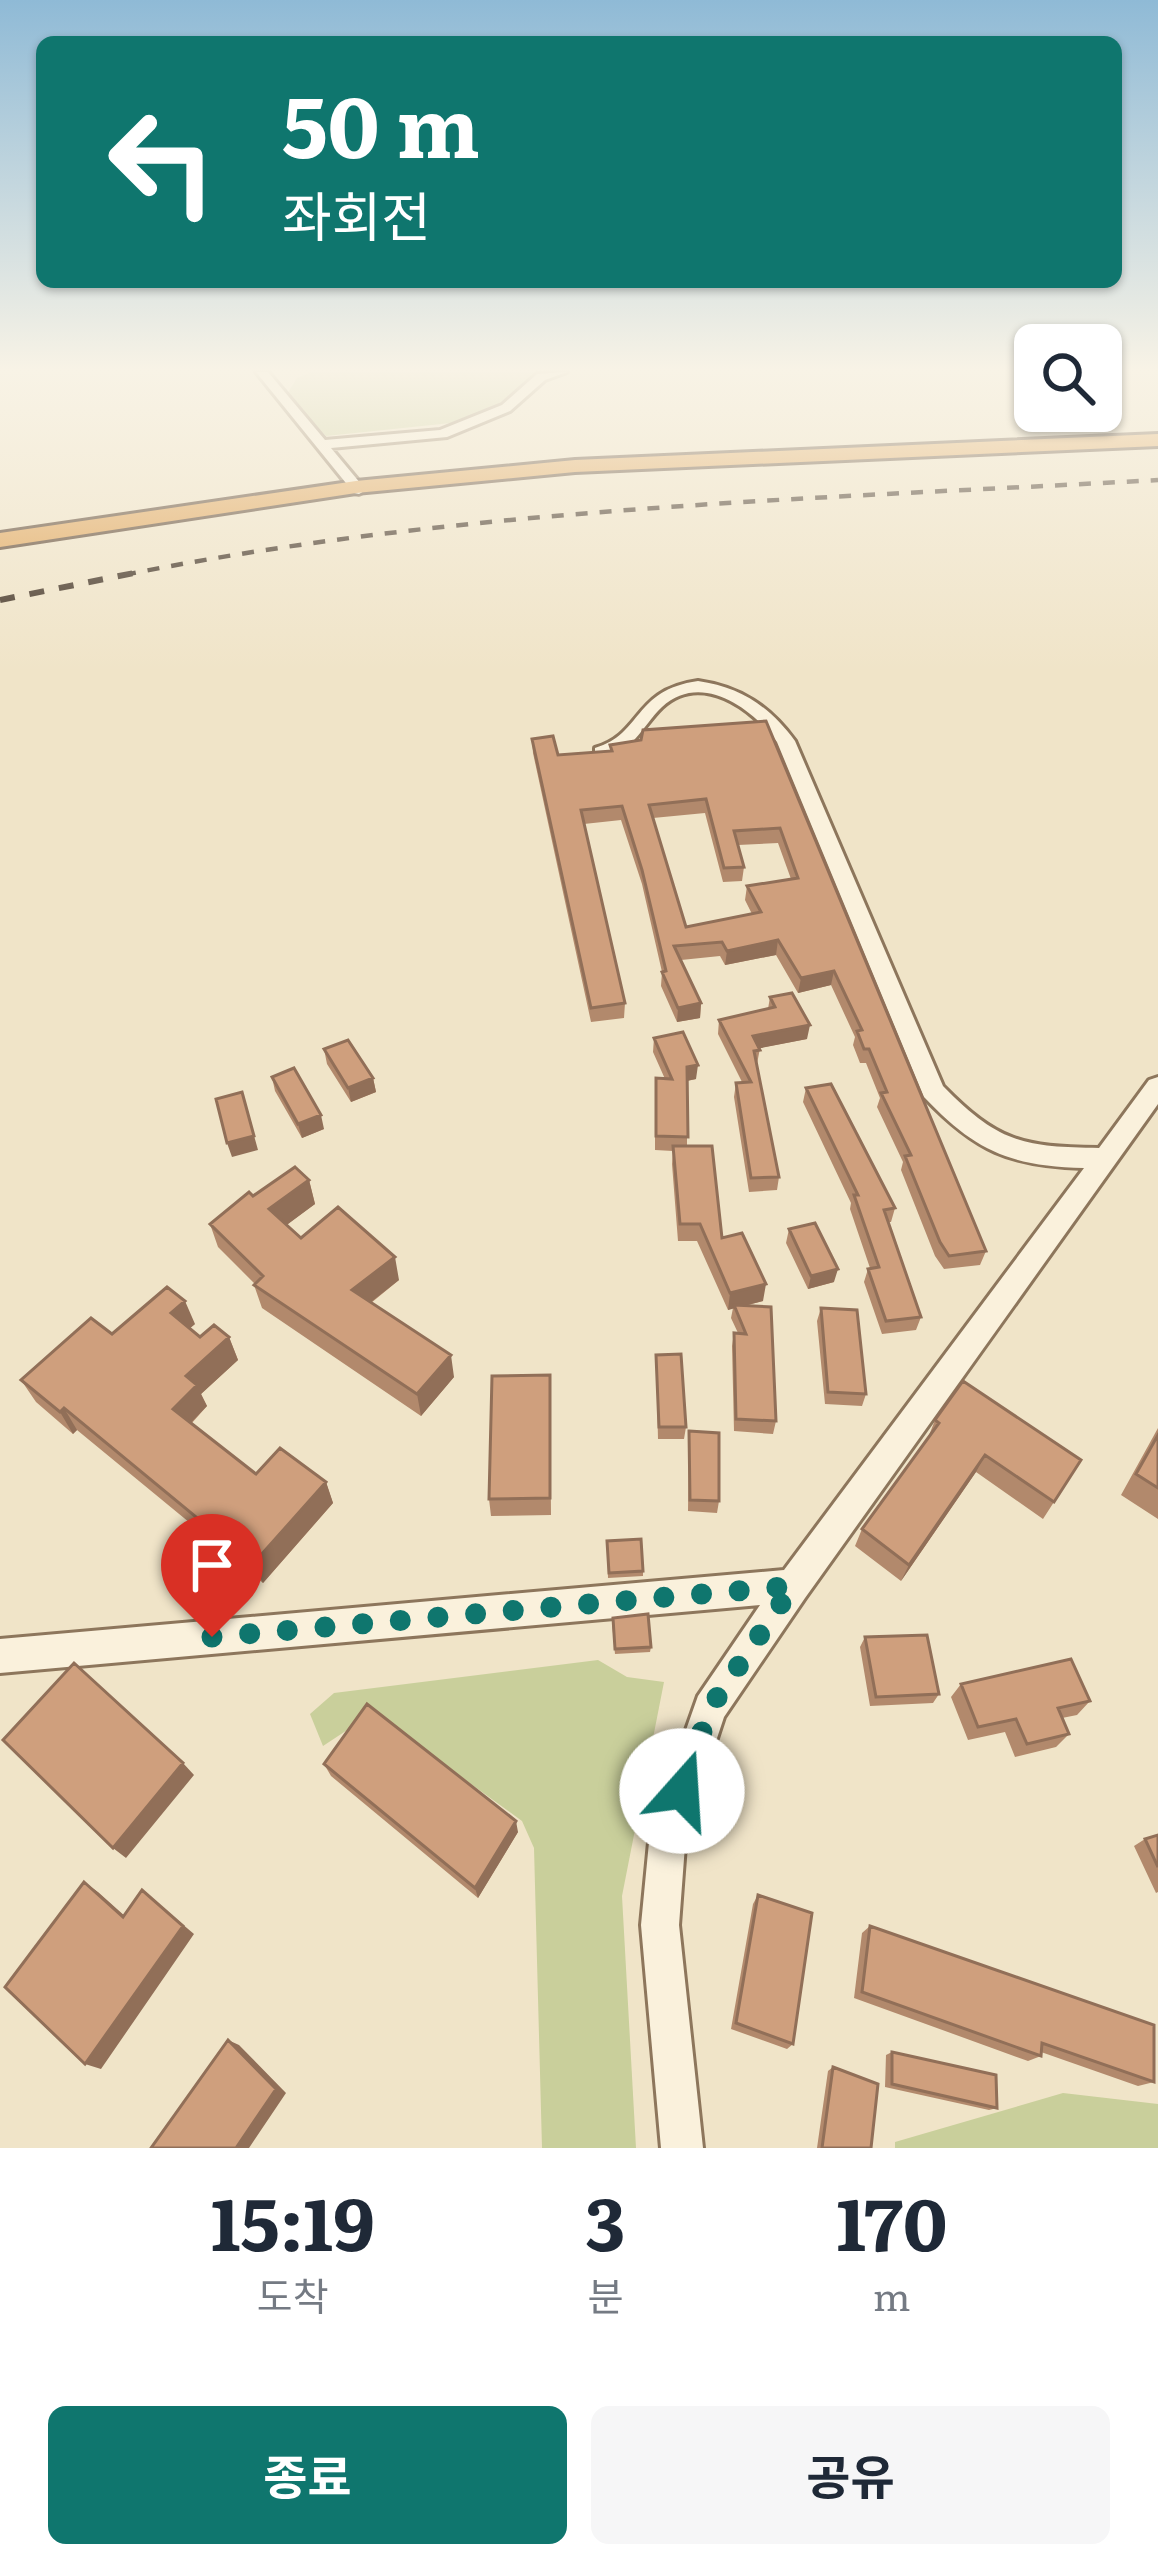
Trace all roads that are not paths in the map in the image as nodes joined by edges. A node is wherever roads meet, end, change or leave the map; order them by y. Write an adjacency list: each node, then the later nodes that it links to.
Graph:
1 (347, 472): 3 (street)
2 (553, 472): 3 (highway)
3 (358, 488): 4 (highway)
4 (0, 542)
5 (602, 752): 7 (street)
6 (1158, 1086): 7 (street)
7 (1102, 1158): 8 (street)
8 (793, 1586): 9 (street); 10 (street)
9 (0, 1657)
10 (682, 2148)

